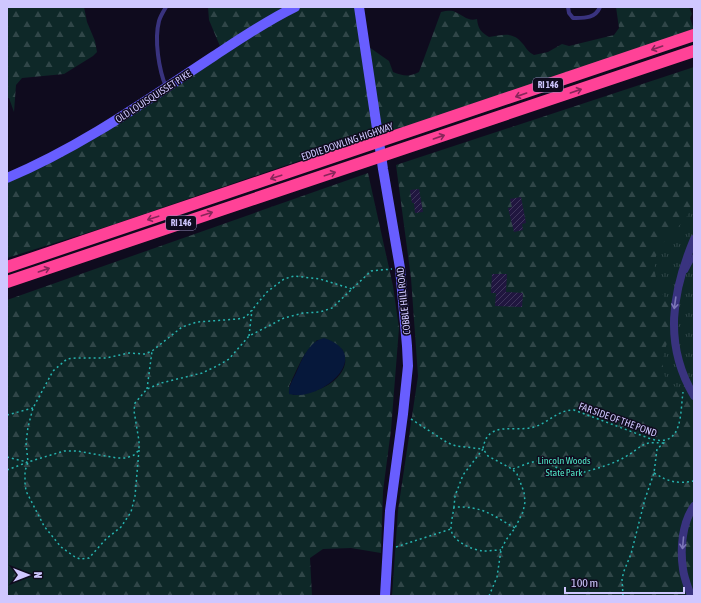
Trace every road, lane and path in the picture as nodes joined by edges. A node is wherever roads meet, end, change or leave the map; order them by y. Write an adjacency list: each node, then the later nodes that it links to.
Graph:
1 (166, 7): 8 (lane)
2 (295, 7): 8 (street, OLD LOUISQUISSET PIKE)
3 (359, 7): 13 (street, COBBLE HILL ROAD)
4 (568, 7): 5 (lane)
5 (600, 7)
6 (694, 35): 12 (highway, EDDIE DOWLING HIGHWAY / RI 146, one-way to 12)
7 (694, 51): 14 (highway, RI 146, one-way to 7)
8 (166, 87): 9 (street, OLD LOUISQUISSET PIKE)
9 (7, 178)
10 (694, 239): 15 (street)
11 (694, 256): 15 (lane)
12 (7, 267)
13 (400, 268): 16 (path); 24 (street, COBBLE HILL ROAD)
14 (7, 282)
15 (678, 288): 22 (street, one-way to 22)
16 (352, 289): 17 (path); 18 (path)
17 (252, 310): 18 (path); 19 (path)
18 (248, 336): 20 (path)
19 (152, 351): 20 (path); 23 (path)
20 (147, 389): 29 (path)
21 (683, 391): 26 (path)
22 (694, 396)
23 (33, 408): 25 (path); 31 (path)
24 (403, 414): 28 (path); 40 (street, COBBLE HILL ROAD)
25 (7, 415)
26 (668, 440): 27 (path); 28 (path, FAR SIDE OF THE POND)
27 (663, 443): 32 (path); 34 (path)
28 (483, 449): 32 (path); 37 (path, FAR SIDE OF THE POND)
29 (138, 450): 31 (path); 31 (path)
30 (7, 457): 31 (path)
31 (28, 462): 33 (path)
32 (512, 469): 38 (path)
33 (7, 470)
34 (654, 473): 35 (path); 44 (path)
35 (694, 481)
36 (694, 506): 45 (street, one-way to 45)
37 (454, 507): 38 (path); 39 (path, FAR SIDE OF THE POND)
38 (515, 528): 41 (path)
39 (451, 529): 40 (path); 41 (path)
40 (387, 550): 42 (street, COBBLE HILL ROAD)
41 (501, 550): 43 (path)
42 (385, 596)
43 (489, 596)
44 (622, 596)
45 (691, 596)

